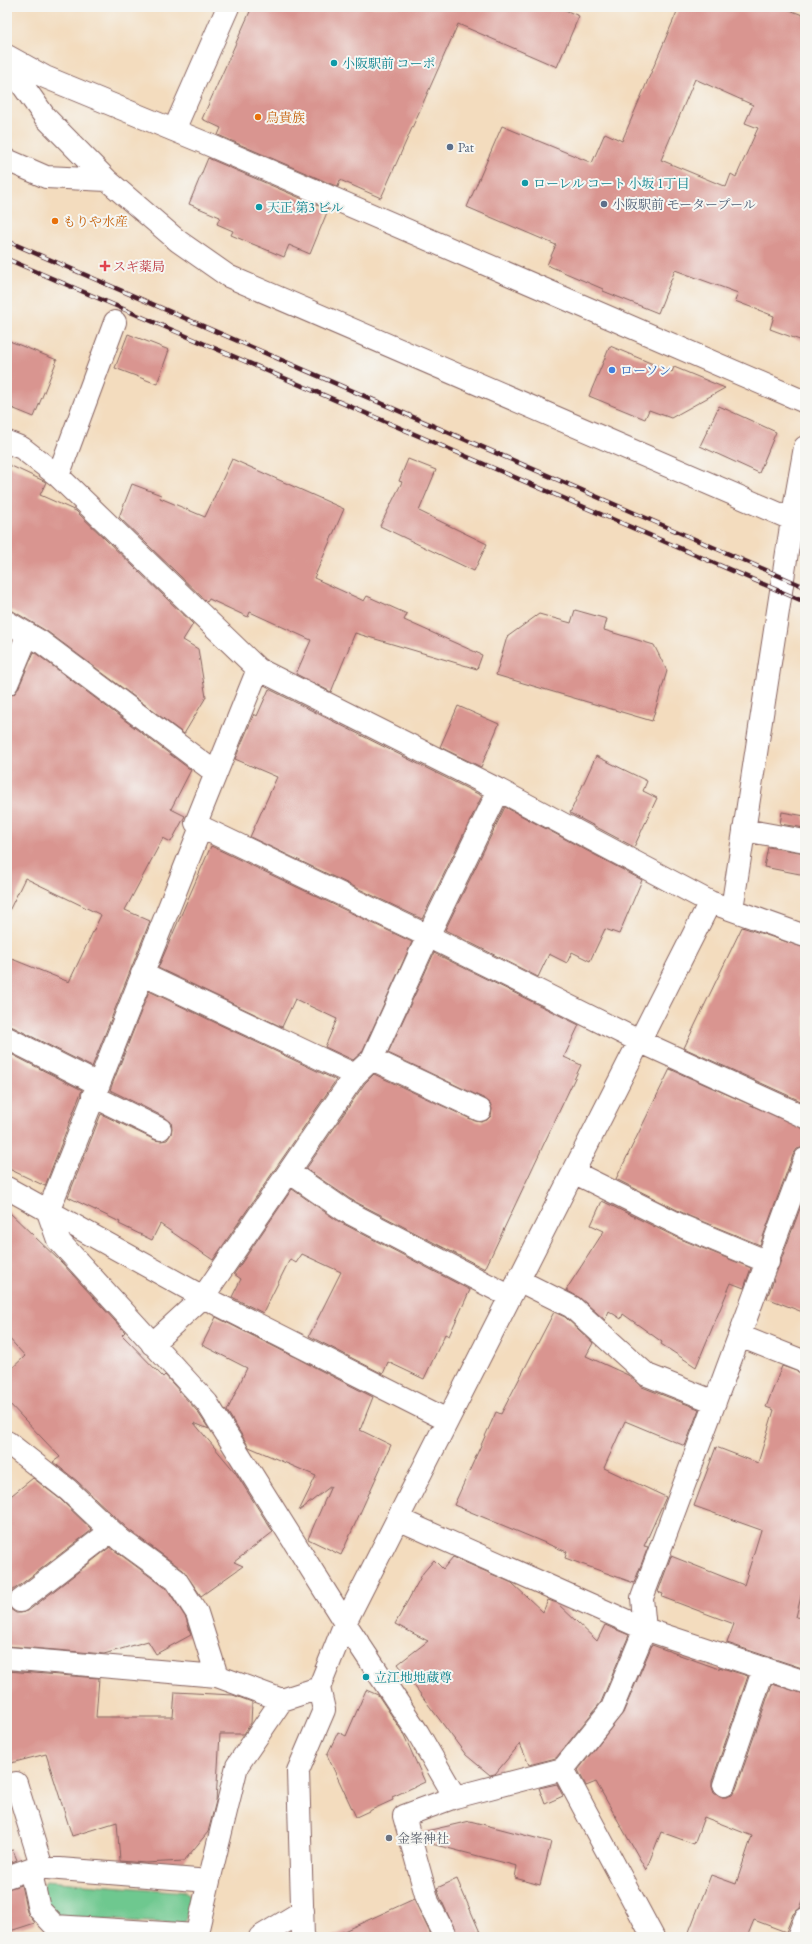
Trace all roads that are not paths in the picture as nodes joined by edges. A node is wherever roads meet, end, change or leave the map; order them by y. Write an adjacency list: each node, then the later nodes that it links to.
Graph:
1 (228, 7): 4 (street)
2 (7, 56): 4 (street)
3 (7, 63): 6 (street)
4 (174, 130): 8 (street)
5 (7, 160): 6 (street)
6 (107, 180): 12 (street)
7 (115, 322): 11 (street)
8 (805, 402)
9 (7, 442): 11 (street)
10 (805, 447): 12 (street)
11 (58, 476): 15 (street)
12 (798, 522): 20 (street)
13 (7, 622): 14 (street)
14 (28, 634): 16 (street); 17 (street)
15 (258, 669): 17 (street); 18 (street)
16 (7, 684)
17 (216, 773): 19 (street)
18 (499, 790): 22 (street); 24 (street)
19 (201, 827): 24 (street); 26 (street)
20 (744, 830): 21 (street); 23 (street)
21 (805, 841)
22 (710, 902): 23 (street); 28 (street)
23 (732, 908): 25 (street)
24 (428, 936): 28 (street); 29 (street)
25 (805, 936)
26 (142, 974): 30 (street); 31 (street)
27 (7, 1038): 31 (street)
28 (639, 1041): 33 (street); 37 (street)
29 (372, 1059): 30 (street); 32 (street)
30 (355, 1075): 36 (street)
31 (96, 1090): 34 (street); 39 (street)
32 (480, 1110)
33 (805, 1117)
34 (160, 1129)
35 (805, 1159): 40 (street)
36 (289, 1172): 41 (street); 42 (street)
37 (573, 1172): 40 (street); 41 (street)
38 (7, 1188): 39 (street)
39 (48, 1212): 42 (street); 44 (street)
40 (768, 1262): 43 (street)
41 (514, 1288): 46 (street); 47 (street)
42 (202, 1297): 44 (street); 47 (street)
43 (740, 1336): 45 (street); 46 (street)
44 (152, 1344): 52 (street)
45 (805, 1362)
46 (715, 1402): 53 (street)
47 (447, 1420): 49 (street)
48 (7, 1442): 50 (street)
49 (398, 1519): 52 (street); 53 (street)
50 (112, 1531): 51 (street); 56 (street)
51 (20, 1601)
52 (345, 1623): 58 (street); 63 (street)
53 (645, 1629): 55 (street); 60 (street)
54 (7, 1658): 56 (street)
55 (764, 1668): 57 (street); 62 (street)
56 (216, 1676): 59 (street)
57 (805, 1682)
58 (319, 1688): 59 (street); 67 (street)
59 (282, 1700): 66 (street)
60 (563, 1769): 63 (street); 73 (street)
61 (16, 1783): 64 (street)
62 (724, 1785)
63 (455, 1797): 72 (street)
64 (36, 1869): 65 (street); 66 (street); 69 (street)
65 (7, 1877)
66 (209, 1881): 69 (street)
67 (303, 1911): 70 (street); 71 (street)
68 (805, 1919): 74 (street)
69 (196, 1936)
70 (260, 1937)
71 (303, 1937)
72 (446, 1937)
73 (653, 1937)
74 (798, 1937)

